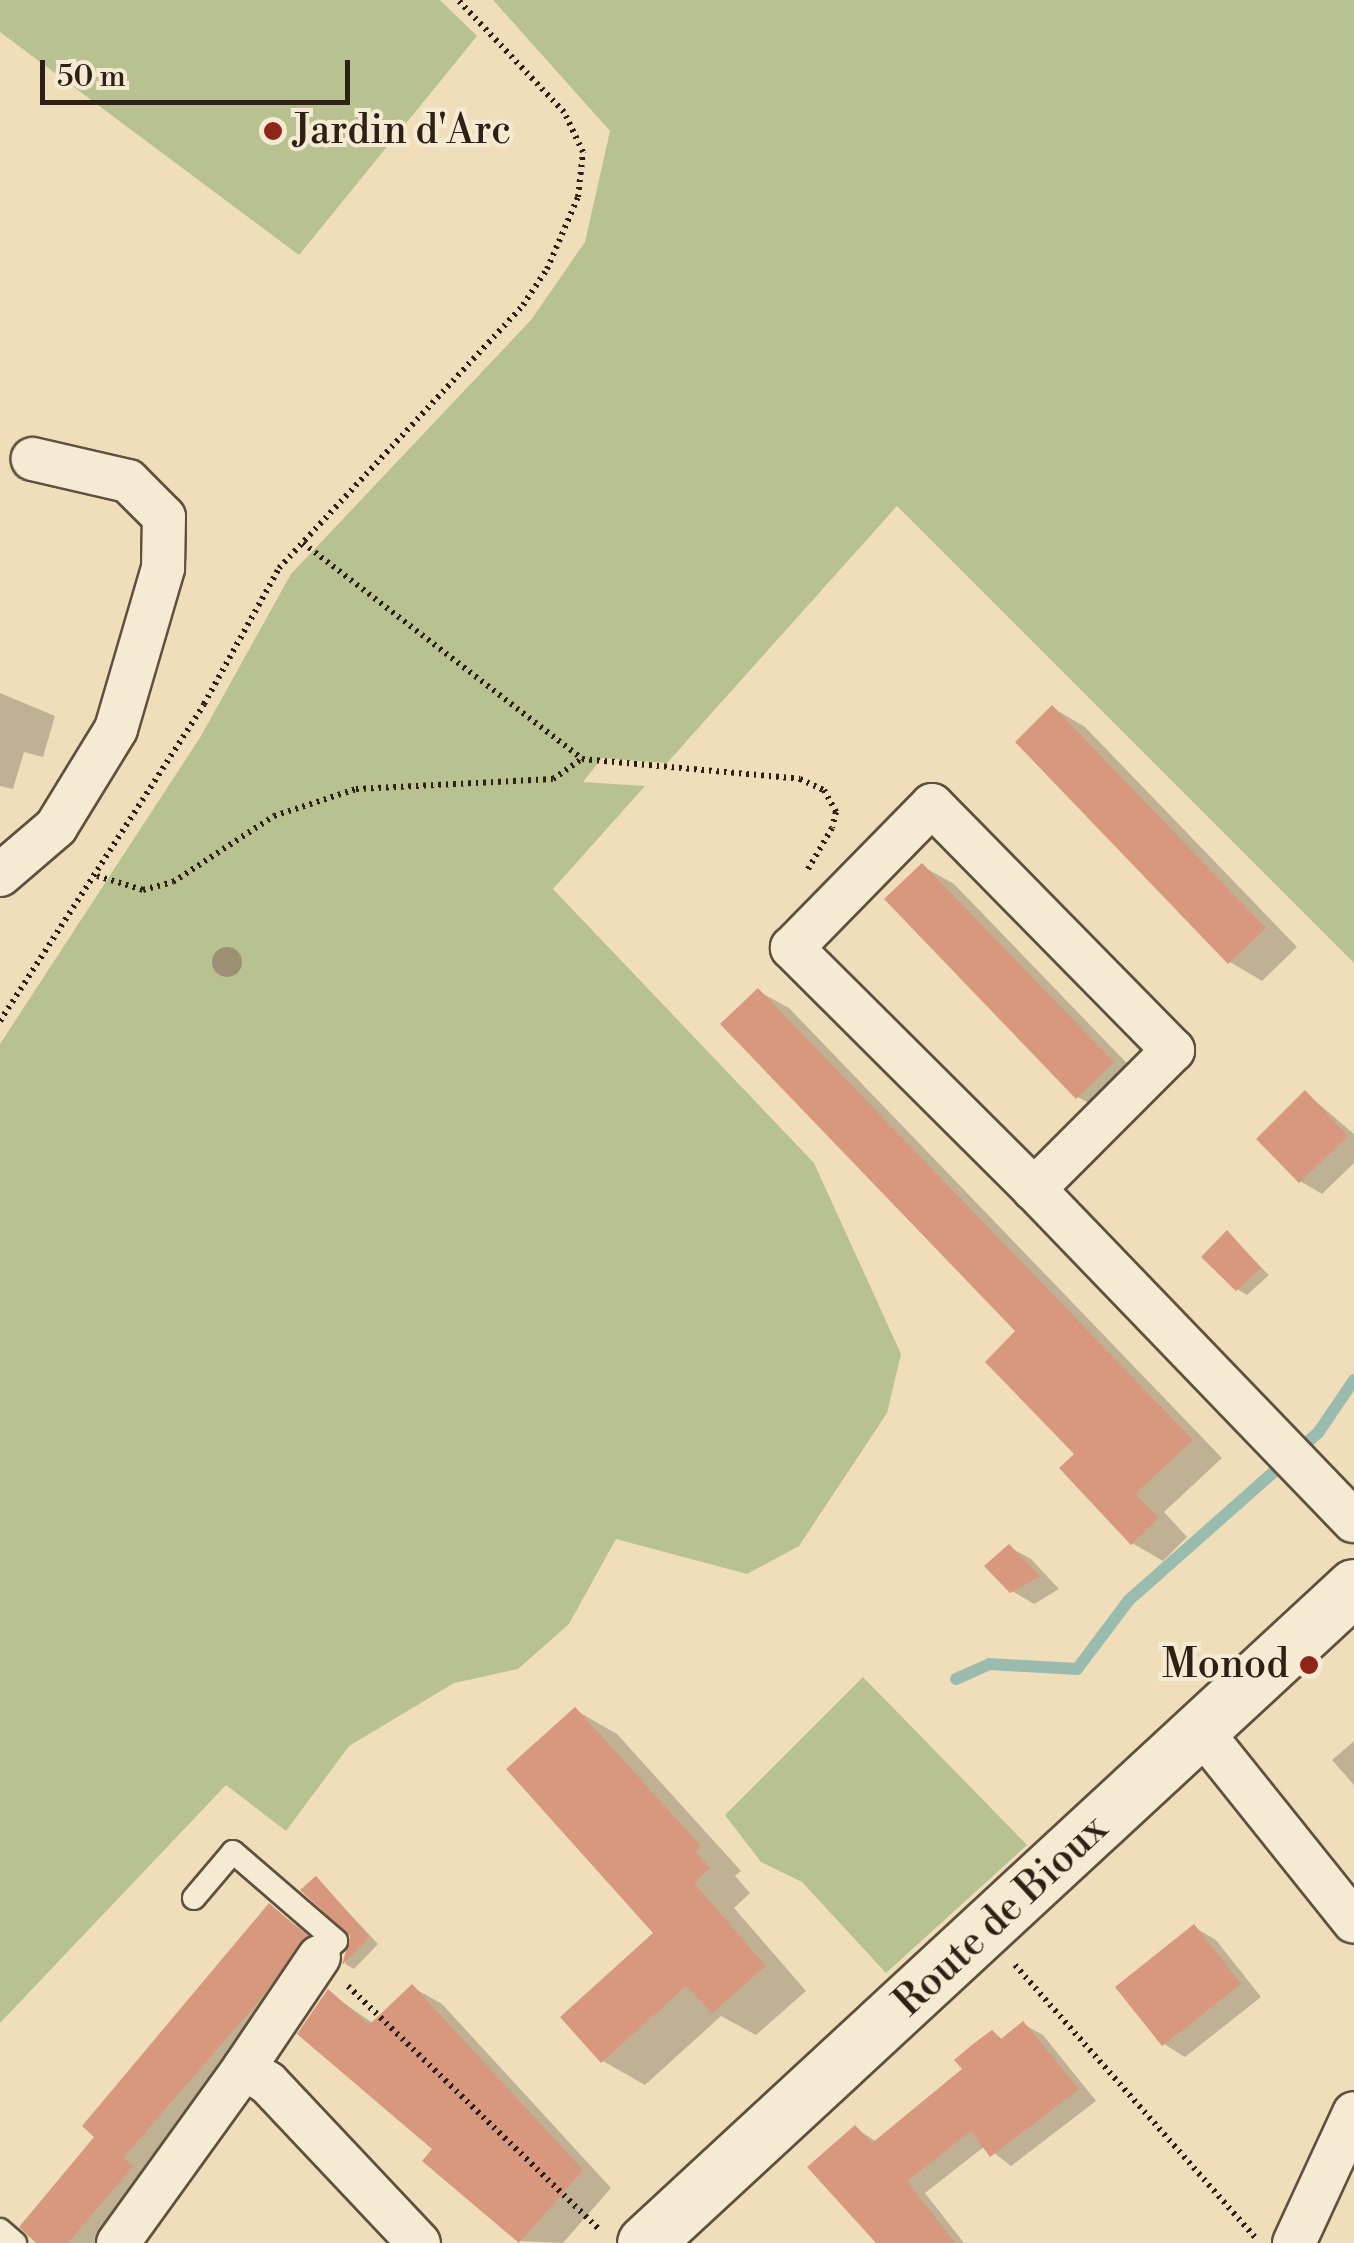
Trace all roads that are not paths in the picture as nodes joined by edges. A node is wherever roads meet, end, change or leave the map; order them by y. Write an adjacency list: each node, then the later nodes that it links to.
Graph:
1 (33, 459): 2 (street)
2 (0, 875)
3 (1034, 1190): 3 (street); 4 (street)
4 (1354, 1521)
5 (1349, 1599): 6 (main road, Route de Bioux)
6 (1202, 1732): 8 (street); 16 (main road, Route de Bioux)
7 (194, 1898): 9 (lane)
8 (1354, 1922)
9 (320, 1957): 10 (street)
10 (244, 2068): 14 (street); 15 (street)
11 (1354, 2113): 17 (street)
12 (0, 2230): 13 (lane)
13 (16, 2243)
14 (118, 2243)
15 (419, 2243)
16 (645, 2243)
17 (1294, 2243)

